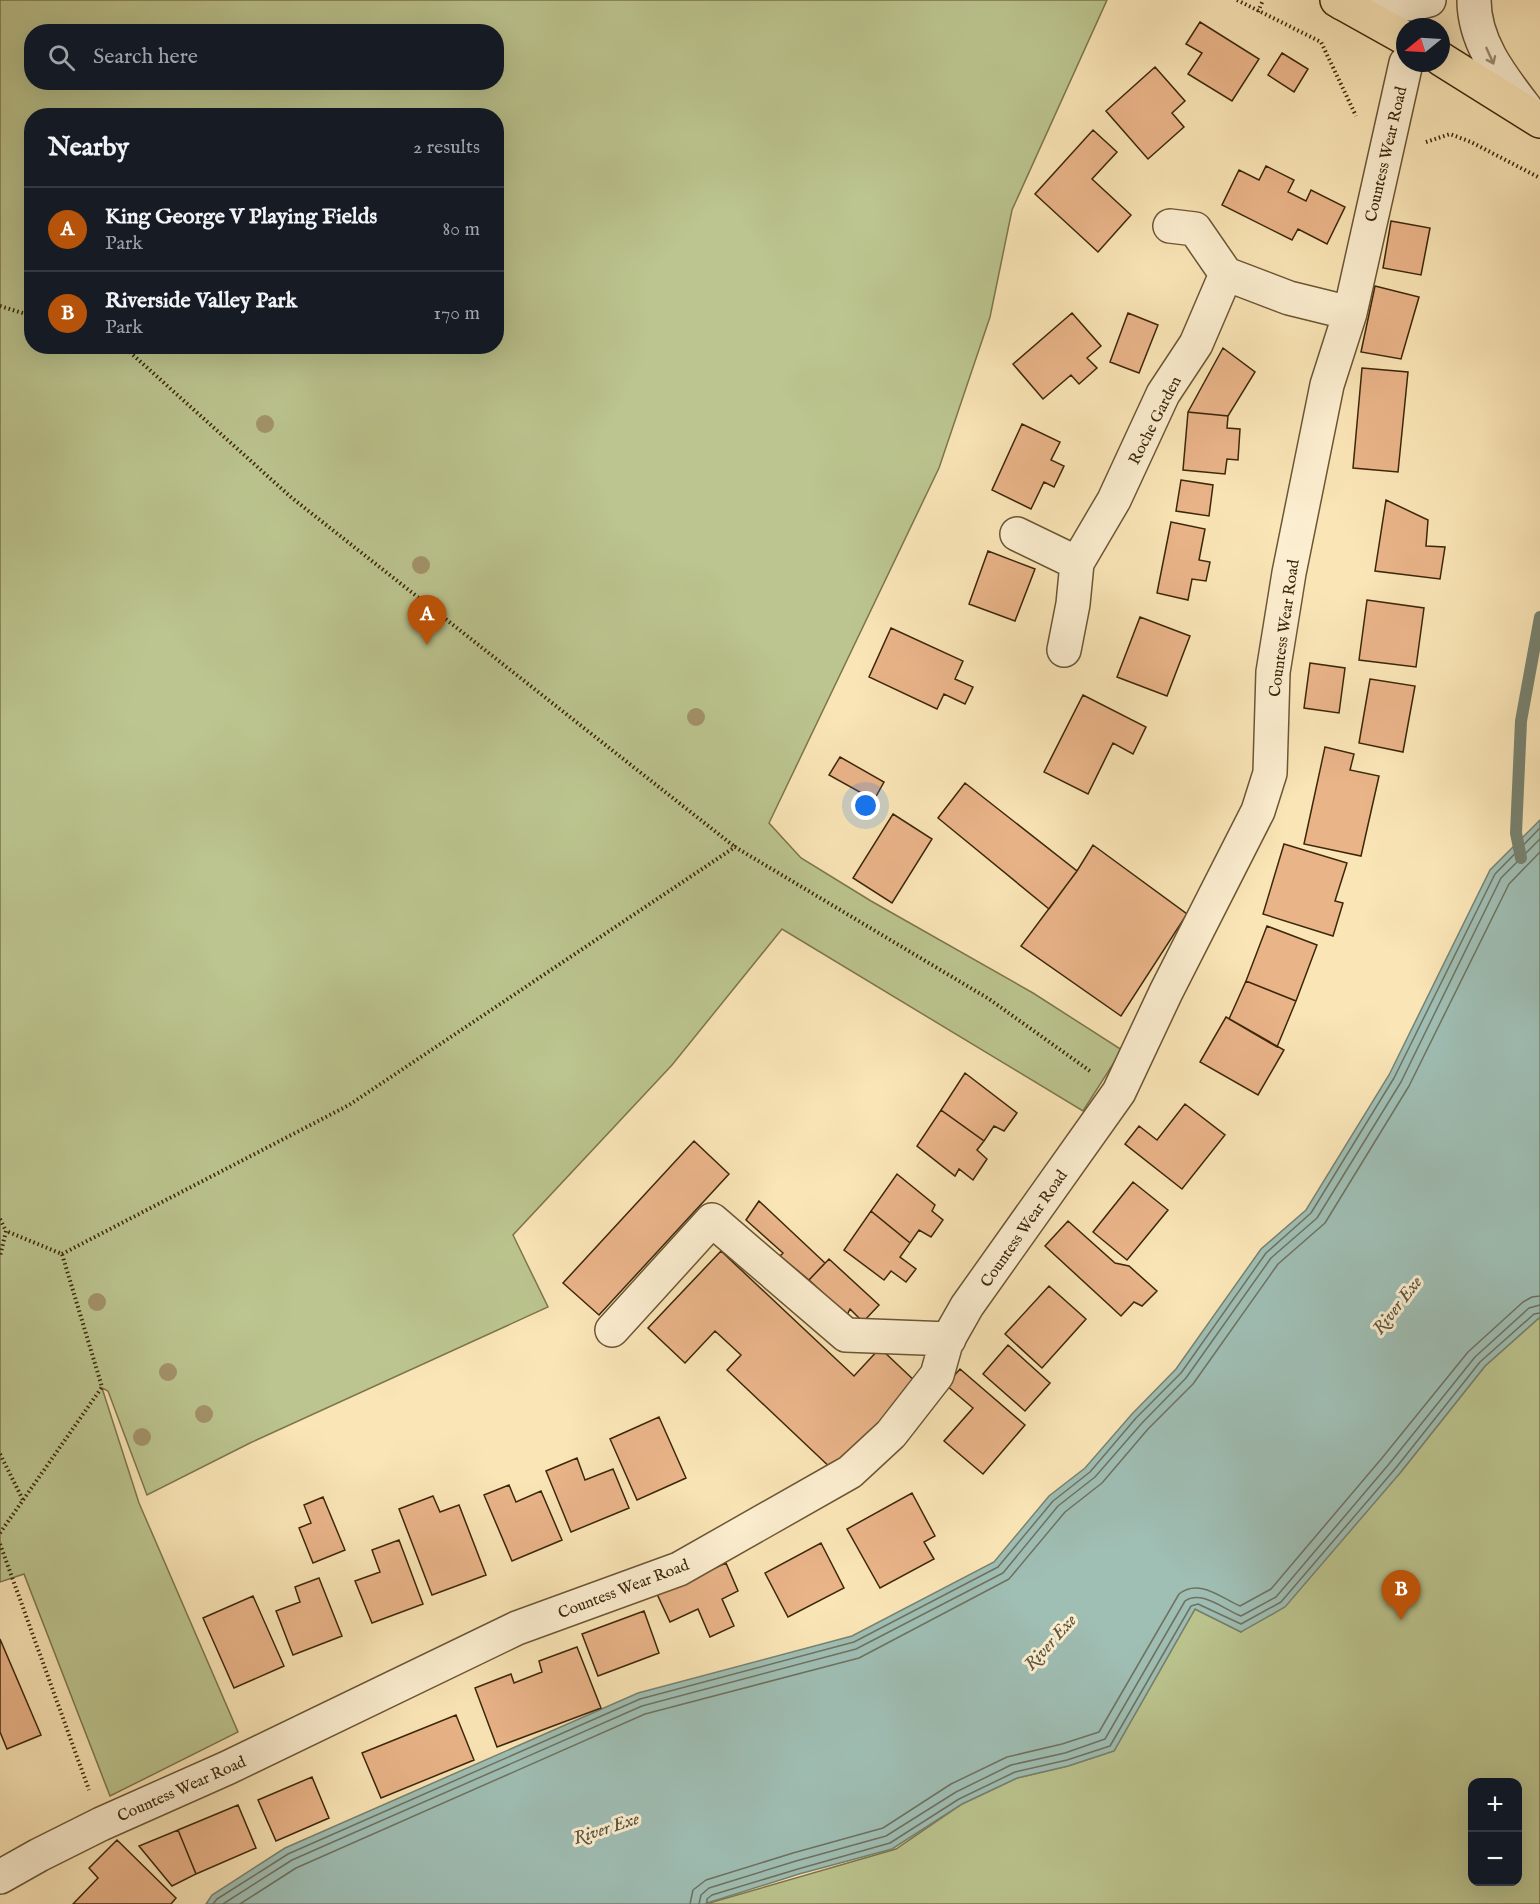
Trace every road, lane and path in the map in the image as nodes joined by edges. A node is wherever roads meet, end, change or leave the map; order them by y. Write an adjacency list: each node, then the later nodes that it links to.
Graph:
1 (1237, 0): 6 (path)
2 (1263, 0): 6 (path)
3 (1429, 0): 5 (street)
4 (1474, 0): 10 (street, one-way to 10)
5 (1340, 1): 7 (main road)
6 (1258, 12): 11 (path)
7 (1396, 33)
8 (1450, 65): 10 (main road)
9 (1404, 72): 11 (street, Countess Wear Road)
10 (1536, 118)
11 (1387, 145): 12 (path); 16 (street, Countess Wear Road)
12 (1540, 178)
13 (1170, 226): 14 (street)
14 (1226, 274): 16 (street); 20 (street, Roche Garden)
15 (0, 306): 17 (path)
16 (1350, 313): 23 (street, Countess Wear Road)
17 (24, 314)
18 (132, 354): 22 (path)
19 (1017, 534): 20 (street)
20 (1077, 563): 21 (street, Roche Garden)
21 (1064, 650)
22 (735, 847): 23 (path); 26 (path)
23 (1119, 1092): 29 (street, Countess Wear Road)
24 (0, 1218): 25 (path)
25 (6, 1231): 26 (path); 27 (path)
26 (62, 1254): 31 (path)
27 (0, 1256)
28 (612, 1330): 29 (street)
29 (949, 1339): 34 (street, Countess Wear Road)
30 (0, 1454): 31 (path)
31 (23, 1500): 32 (path)
32 (0, 1533)
33 (0, 1544): 34 (path)
34 (101, 1824): 35 (street, Countess Wear Road)
35 (0, 1876)

